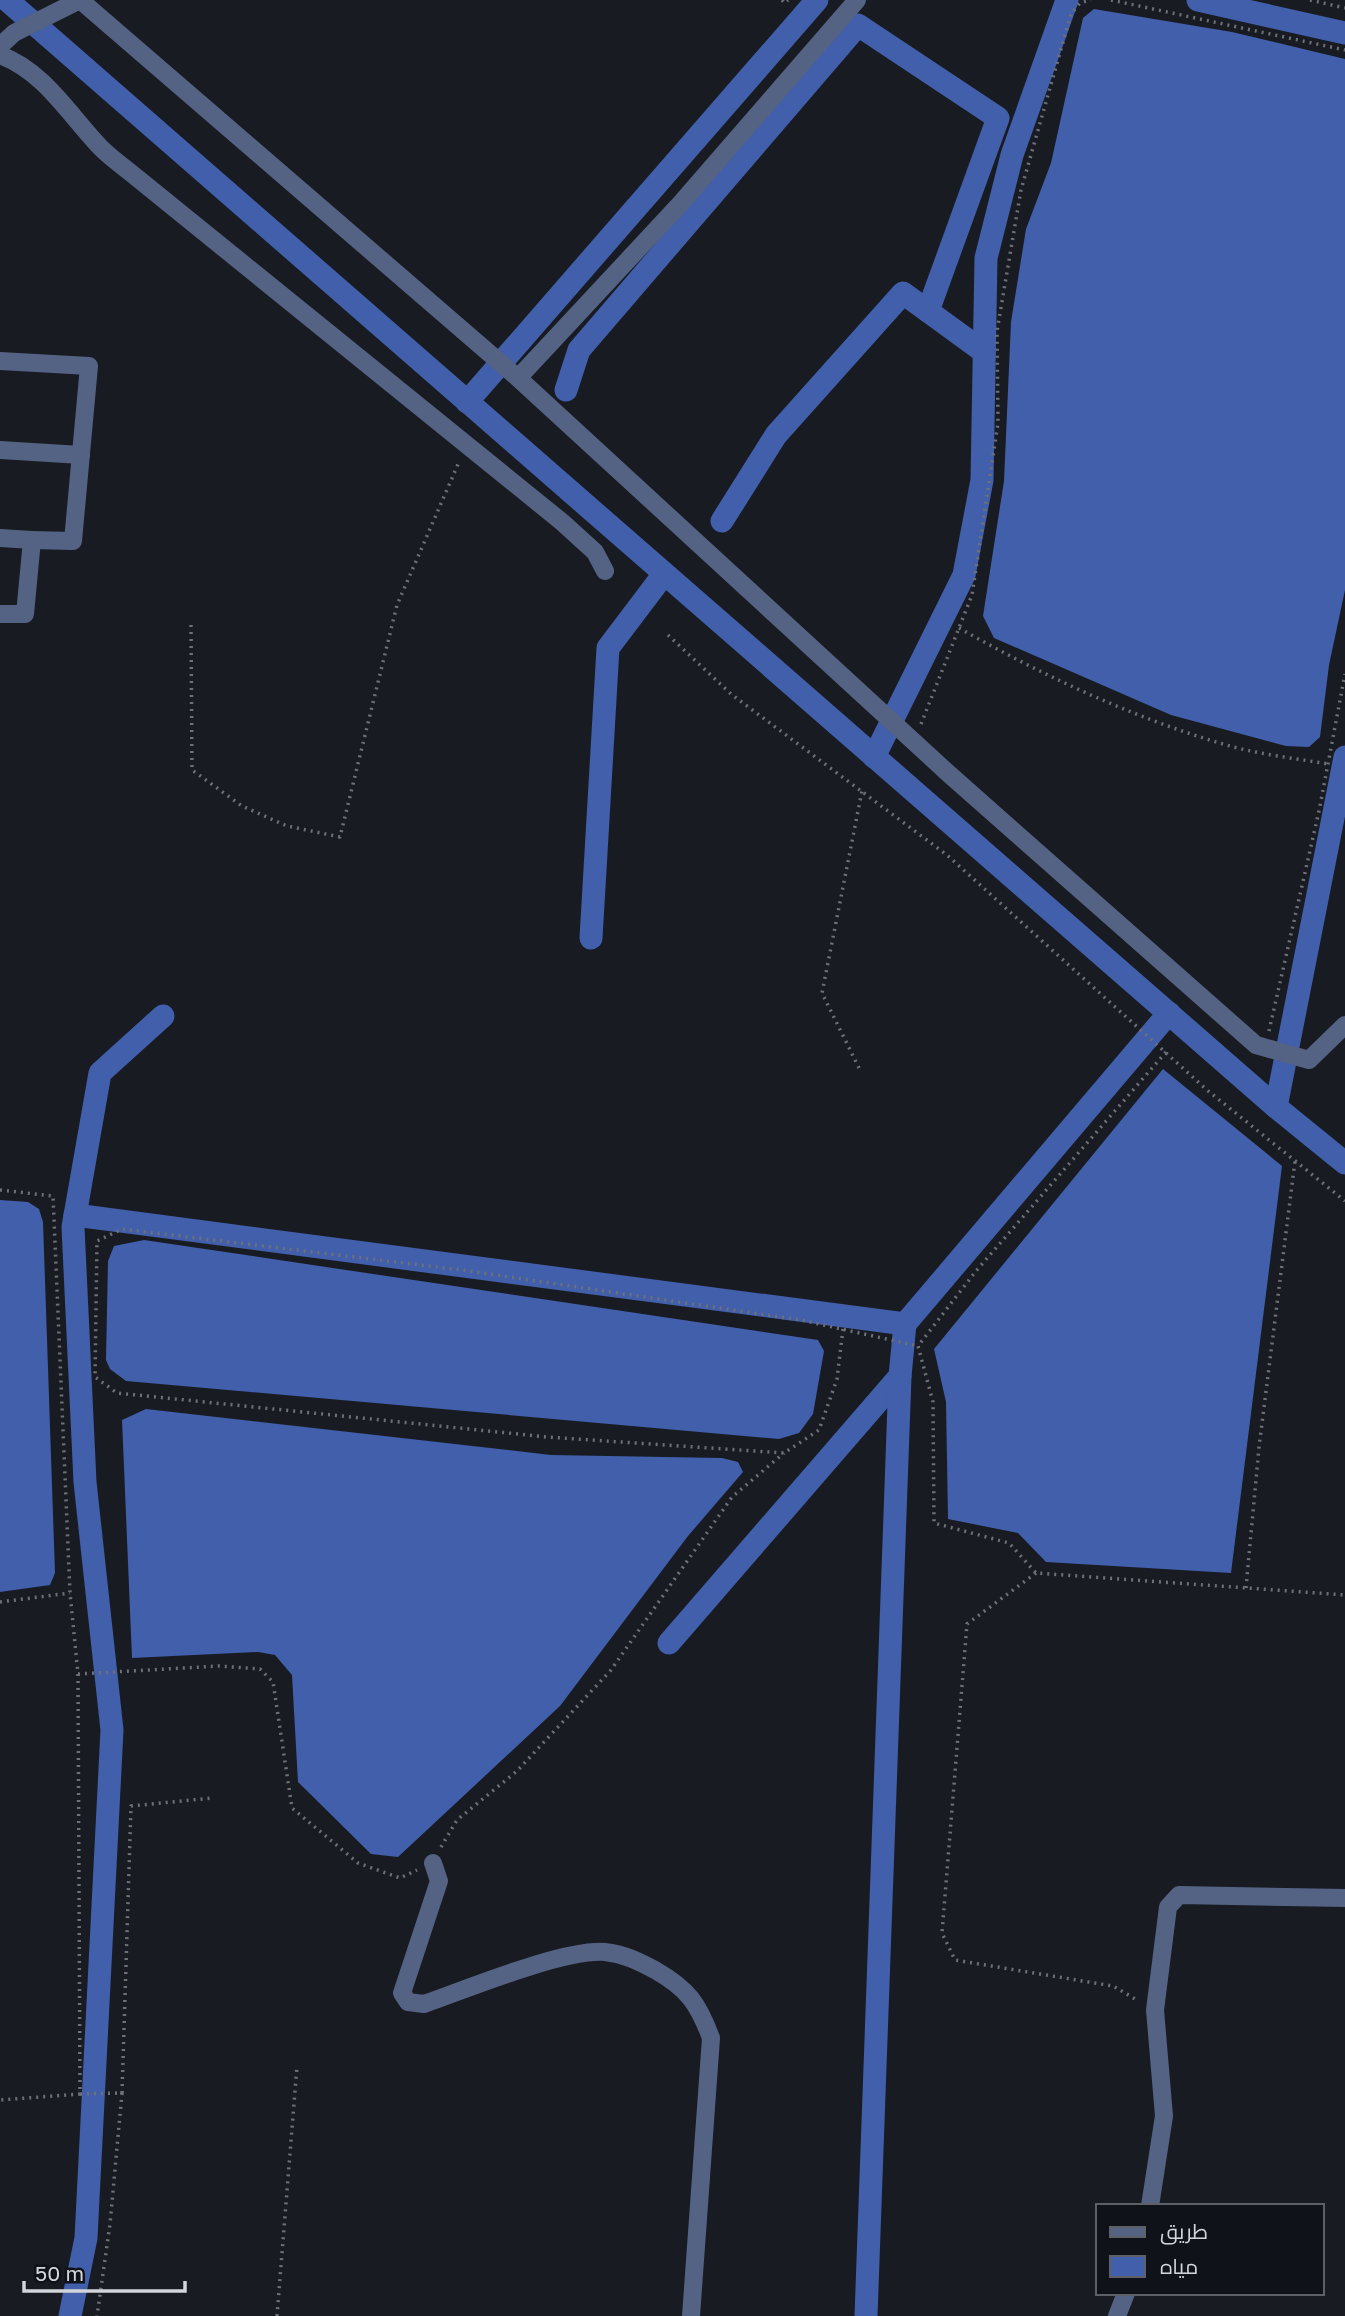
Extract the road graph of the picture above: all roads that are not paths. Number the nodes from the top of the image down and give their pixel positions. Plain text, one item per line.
1 (80, 0) edge
2 (857, 0) edge
3 (0, 46) edge
4 (0, 55) edge
5 (0, 361) edge
6 (518, 378) junction
7 (0, 450) edge
8 (81, 455) junction
9 (0, 538) edge
10 (32, 540) junction
11 (605, 571) dead end
12 (0, 614) edge
13 (1345, 1025) edge
14 (433, 1863) road end
15 (1345, 1898) edge
16 (1150, 2204) edge
17 (1125, 2295) edge
18 (691, 2316) edge
19 (1117, 2316) edge

1 - 3 street
1 - 6 street
2 - 6 street
4 - 11 street
5 - 8 street
6 - 13 street
7 - 8 street
8 - 10 street
9 - 10 street
10 - 12 street
14 - 18 street
15 - 16 street
17 - 19 street

